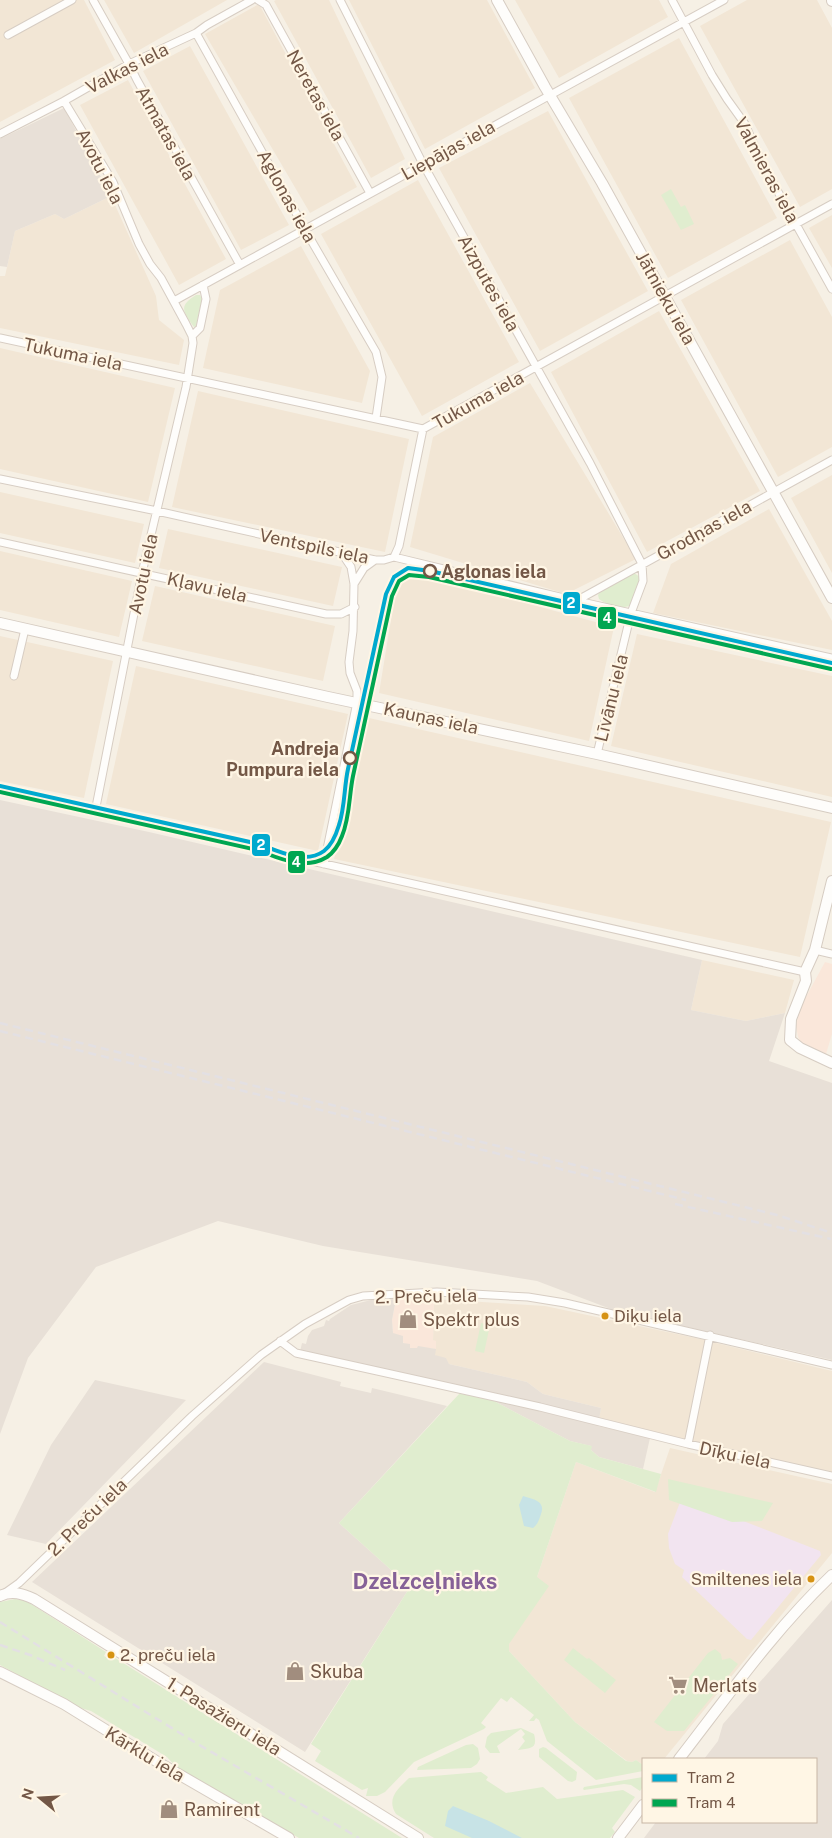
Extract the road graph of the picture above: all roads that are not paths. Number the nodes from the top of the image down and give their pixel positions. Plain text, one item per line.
1 (72, 0) edge
2 (93, 0) edge
3 (252, 0) edge
4 (258, 0) edge
5 (340, 0) edge
6 (497, 0) edge
7 (672, 0) edge
8 (724, 0) edge
9 (684, 22) junction
10 (196, 33) junction
11 (8, 35) dead end
12 (129, 64) junction
13 (549, 95) junction
14 (64, 100) junction
15 (0, 134) edge
16 (422, 164) junction
17 (370, 193) junction
18 (832, 204) edge
19 (796, 224) junction
20 (305, 229) junction
21 (240, 265) junction
22 (203, 285) junction
23 (832, 289) edge
24 (664, 296) junction
25 (174, 302) junction
26 (192, 336) junction
27 (0, 338) edge
28 (536, 367) junction
29 (188, 378) junction
30 (376, 418) junction
31 (423, 429) junction
32 (832, 460) edge
33 (0, 479) edge
34 (774, 492) junction
35 (157, 511) junction
36 (0, 542) edge
37 (341, 552) junction
38 (394, 557) junction
39 (375, 560) junction
40 (642, 564) junction
41 (142, 573) junction
42 (354, 584) junction
43 (832, 598) edge
44 (576, 601) junction
45 (355, 607) junction
46 (631, 613) junction
47 (0, 623) edge
48 (25, 629) junction
49 (127, 651) junction
50 (832, 658) edge
51 (14, 676) dead end
52 (357, 702) junction
53 (597, 754) junction
54 (0, 791) edge
55 (832, 808) edge
56 (95, 812) junction
57 (324, 864) junction
58 (832, 881) edge
59 (815, 950) junction
60 (832, 954) edge
61 (805, 972) junction
62 (832, 1063) edge
63 (710, 1335) junction
64 (280, 1340) junction
65 (832, 1365) edge
66 (688, 1444) junction
67 (832, 1476) edge
68 (832, 1575) edge
69 (1, 1594) edge
70 (0, 1672) edge
71 (680, 1758) edge
72 (642, 1806) edge
73 (289, 1838) edge
74 (418, 1838) edge
75 (618, 1838) edge

1 - 11 street
2 - 12 street, Atmatas iela
3 - 10 street, Valkas iela
4 - 17 street, Neretas iela
5 - 16 street, Aizputes iela
6 - 13 street, Jātnieku iela
7 - 9 street, Valmieras iela
8 - 9 street, Liepājas iela
9 - 13 street, Liepājas iela
9 - 19 street, Valmieras iela
10 - 12 street, Valkas iela
10 - 20 street, Aglonas iela
12 - 14 street, Valkas iela
12 - 21 street, Atmatas iela
13 - 16 street, Liepājas iela
13 - 24 street, Jātnieku iela
14 - 15 street, Valkas iela
14 - 25 street, Avotu iela
16 - 17 street, Liepājas iela
16 - 28 street, Aizputes iela
17 - 20 street, Liepājas iela
18 - 19 street, Tukuma iela
19 - 23 street, Valmieras iela
19 - 24 street, Tukuma iela
20 - 21 street, Liepājas iela
20 - 30 street, Aglonas iela
21 - 22 street, Liepājas iela
22 - 25 street, Liepājas iela
22 - 26 street, Avotu iela
24 - 28 street, Tukuma iela
24 - 34 street, Jātnieku iela
25 - 26 street, Avotu iela
26 - 29 street, Avotu iela
27 - 29 street, Tukuma iela
28 - 31 street, Tukuma iela
28 - 40 street, Aizputes iela
29 - 30 street, Tukuma iela
29 - 35 street, Avotu iela
30 - 31 street, Tukuma iela
31 - 38 street
32 - 34 street, Grodņas iela
33 - 35 street, Ventspils iela
34 - 40 street, Grodņas iela
34 - 43 street, Jātnieku iela
35 - 37 street, Ventspils iela
35 - 41 street, Avotu iela
36 - 41 street, Kļavu iela
37 - 39 street, Ventspils iela
37 - 42 street
38 - 39 street, Ventspils iela
38 - 44 street, Ventspils iela
39 - 42 street
40 - 44 street, Grodņas iela
40 - 46 street, Līvānu iela
41 - 45 street, Kļavu iela
41 - 49 street, Avotu iela
42 - 45 street
44 - 46 street, Ventspils iela
45 - 52 street
46 - 50 street, Ventspils iela
46 - 53 street, Līvānu iela
47 - 48 street, Kauņas iela
48 - 49 street, Kauņas iela
48 - 51 street
49 - 52 street, Kauņas iela
49 - 56 street, Avotu iela
52 - 53 street, Kauņas iela
52 - 57 street
53 - 55 street, Kauņas iela
54 - 56 street
56 - 57 street
57 - 61 street
58 - 59 street
59 - 60 street
59 - 61 street
61 - 62 street
63 - 64 street, 2. Preču iela
63 - 65 street, 2. Preču iela
63 - 66 street, Dīķu iela
64 - 66 street
64 - 69 street, 2. Preču iela
66 - 67 street, Dīķu iela
68 - 71 street
69 - 74 street, 1. Pasažieru iela
70 - 73 street, Kārklu iela
72 - 75 street

